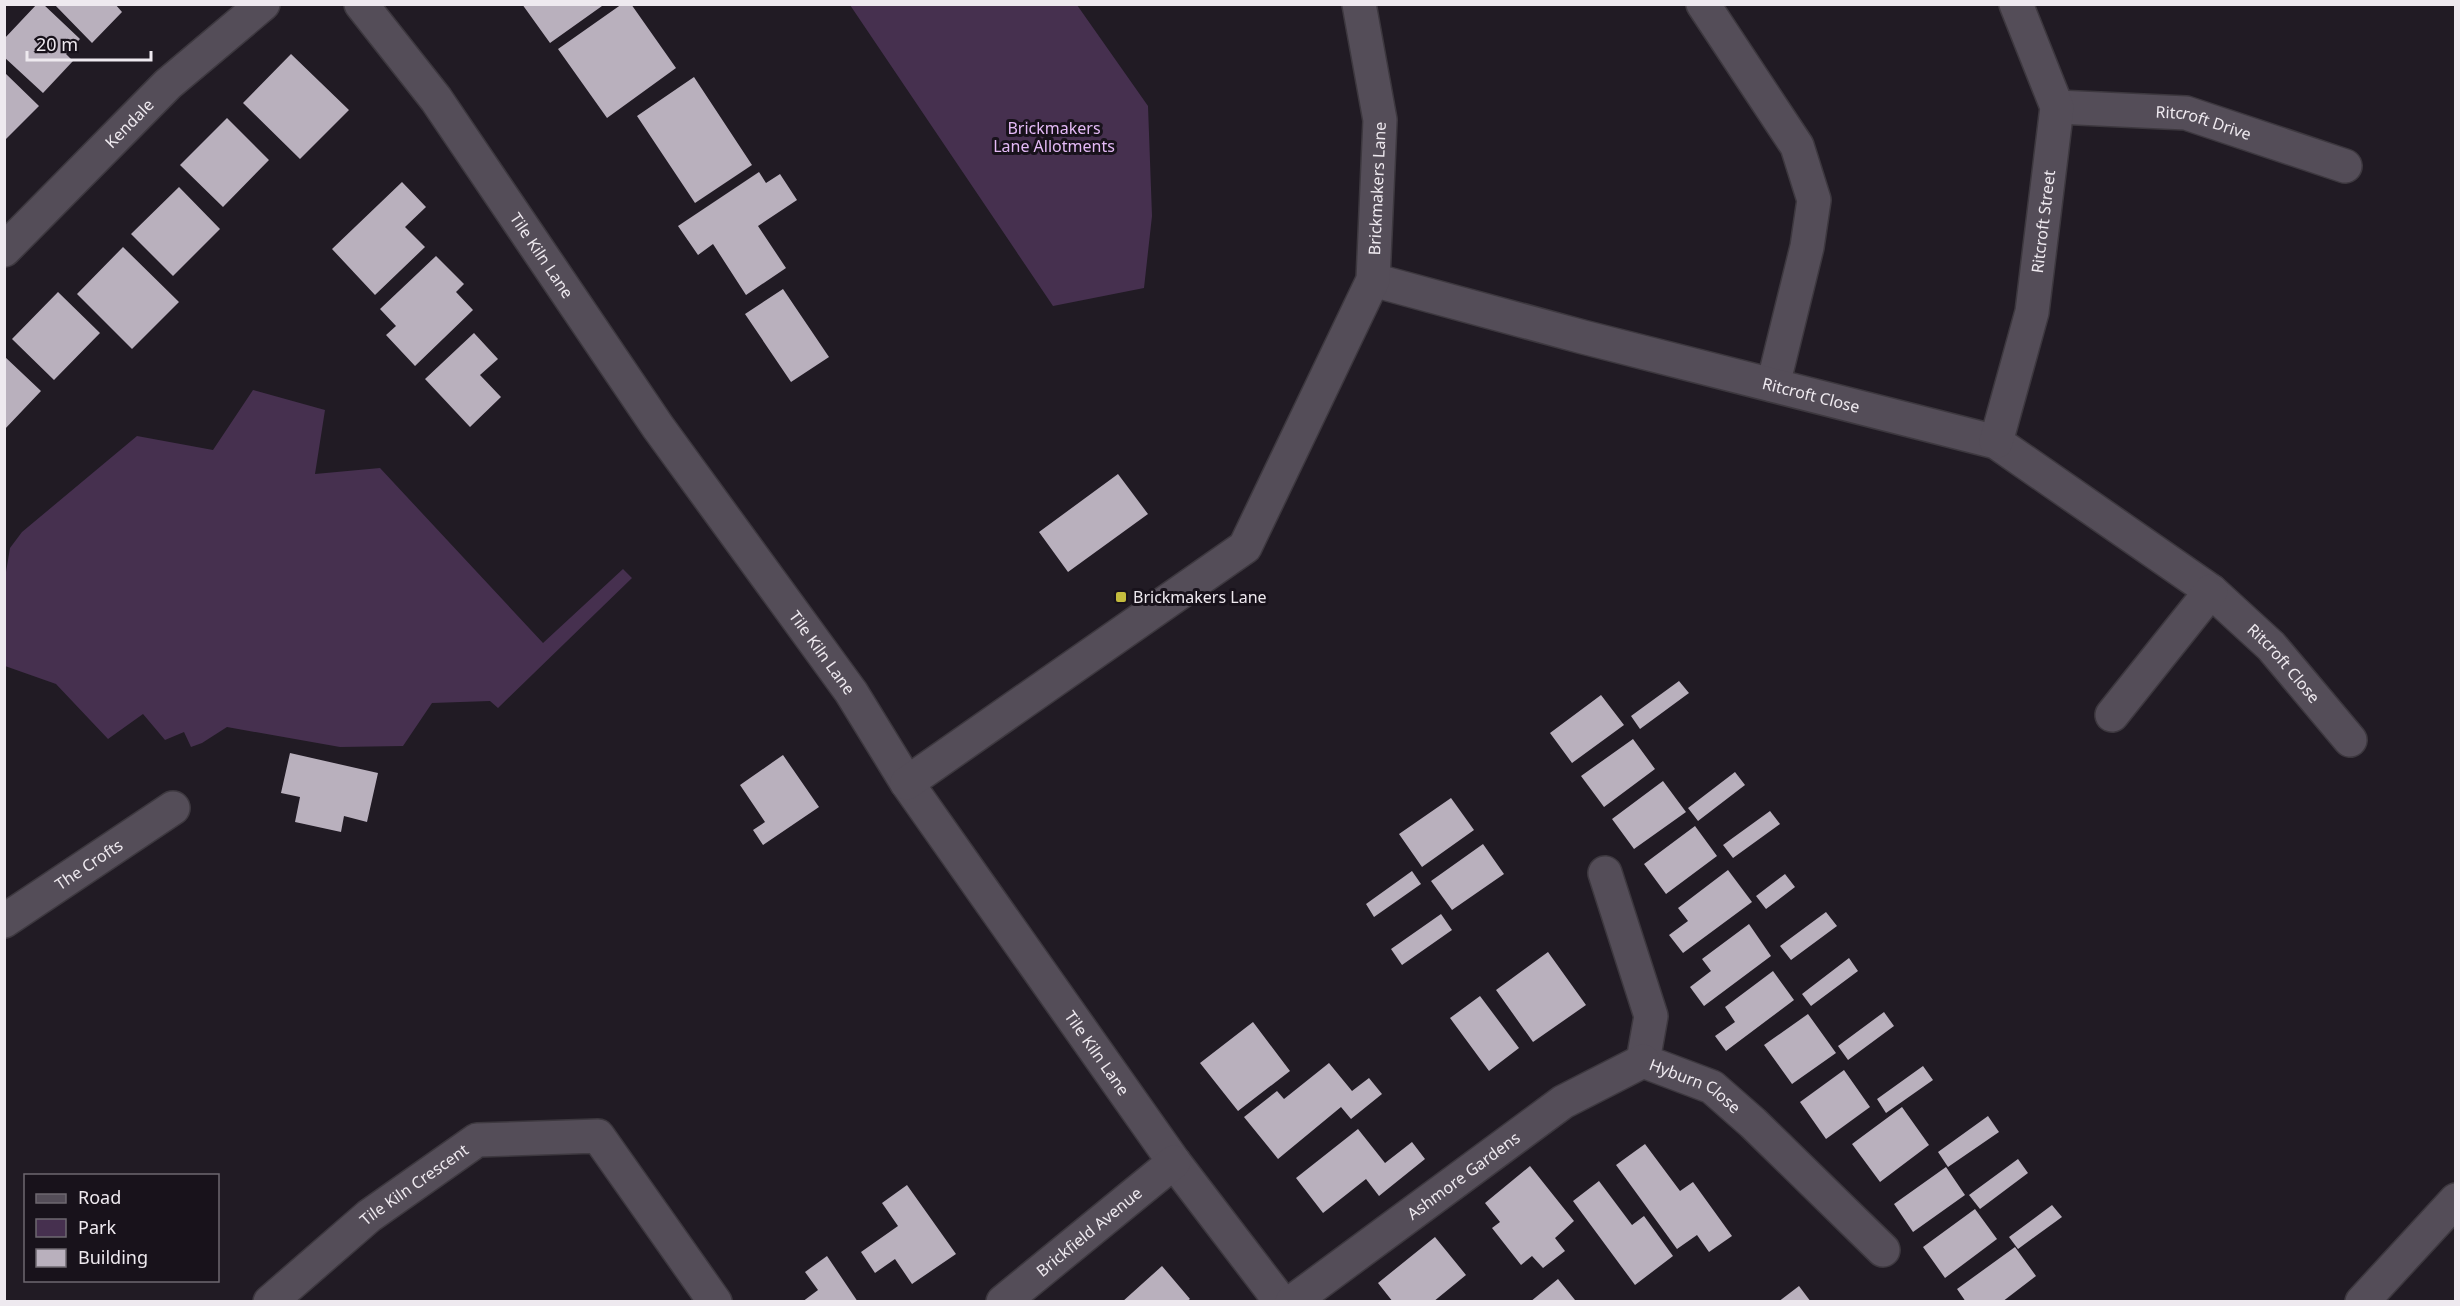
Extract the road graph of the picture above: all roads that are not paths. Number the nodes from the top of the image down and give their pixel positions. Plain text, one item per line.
1 (263, 4) edge
2 (361, 4) edge
3 (1359, 4) edge
4 (1704, 4) edge
5 (2016, 4) edge
6 (2057, 107) junction
7 (2345, 166) dead end
8 (4, 250) edge
9 (1373, 280) junction
10 (1773, 385) junction
11 (1996, 442) junction
12 (2211, 591) junction
13 (2112, 715) dead end
14 (2350, 740) dead end
15 (907, 783) junction
16 (173, 808) dead end
17 (1605, 873) dead end
18 (4, 921) edge
19 (1643, 1061) junction
20 (1174, 1162) junction
21 (2456, 1200) edge
22 (1883, 1250) dead end
23 (270, 1302) edge
24 (715, 1302) edge
25 (1003, 1302) edge
26 (1281, 1302) edge
27 (1292, 1302) edge
28 (2362, 1302) edge

1 - 8 street, Kendale
2 - 15 street, Tile Kiln Lane
3 - 9 street, Brickmakers Lane
4 - 10 street
5 - 6 street, Ritcroft Street
6 - 7 street, Ritcroft Drive
6 - 11 street, Ritcroft Street
9 - 10 street, Ritcroft Close
9 - 15 street, Brickmakers Lane
10 - 11 street, Ritcroft Close
11 - 12 street, Ritcroft Close
12 - 13 street
12 - 14 street, Ritcroft Close
15 - 20 street, Tile Kiln Lane
16 - 18 street, The Crofts
17 - 19 street, Hyburn Close
19 - 22 street, Hyburn Close
19 - 27 street, Ashmore Gardens
20 - 25 street, Brickfield Avenue
20 - 26 street, Tile Kiln Lane
21 - 28 street
23 - 24 street, Tile Kiln Crescent

